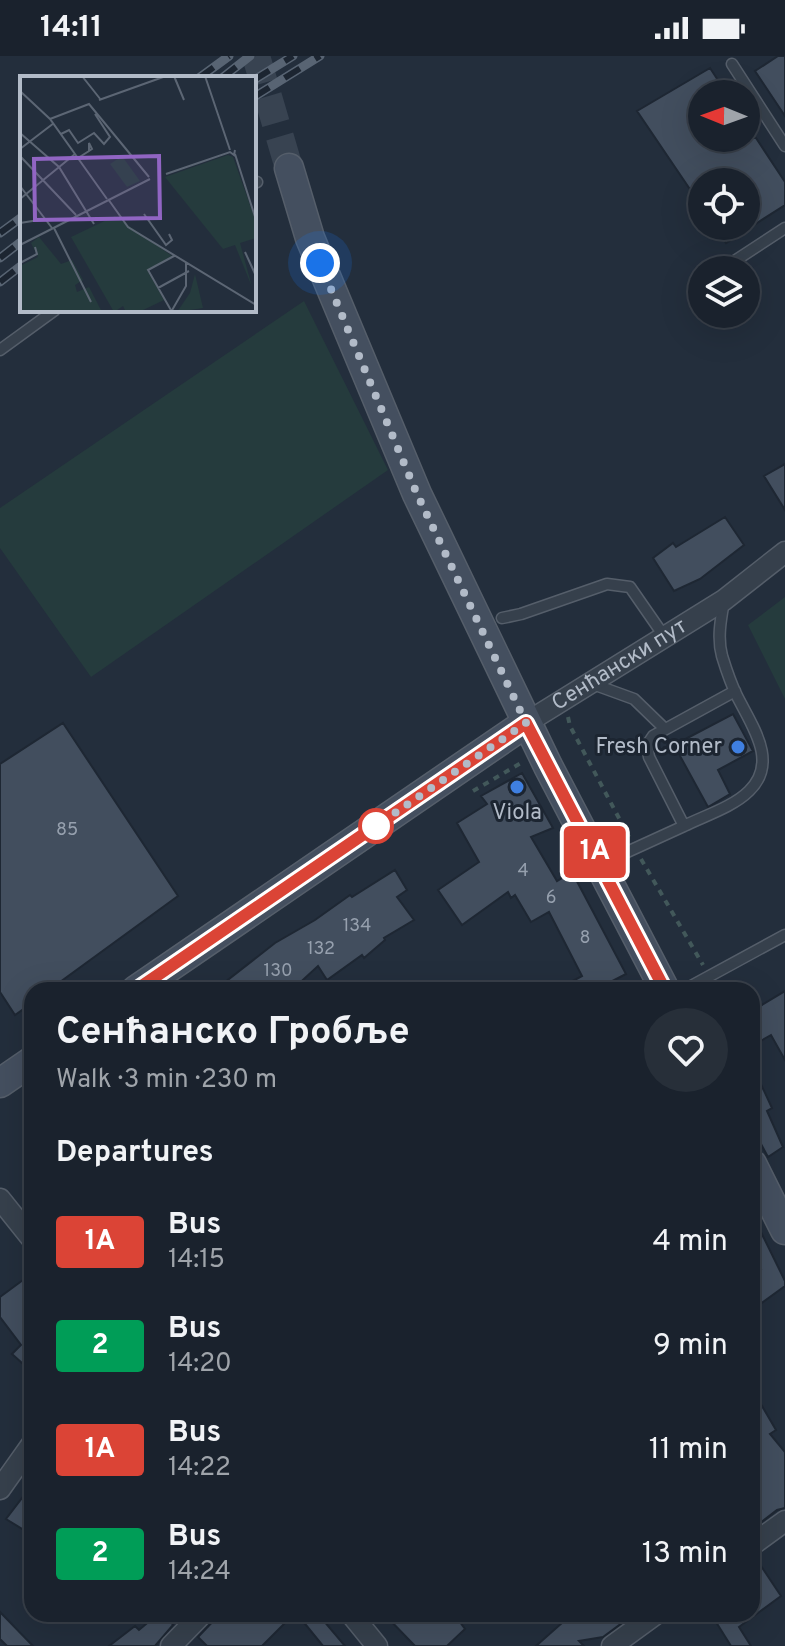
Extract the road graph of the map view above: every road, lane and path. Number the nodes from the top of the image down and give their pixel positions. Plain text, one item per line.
1 (732, 64) dead end
2 (785, 146) edge
3 (289, 168) tunnel mouth
4 (785, 228) edge
5 (742, 256) edge
6 (52, 312) edge
7 (0, 350) edge
8 (785, 552) edge
9 (724, 600) junction
10 (502, 618) dead end
11 (664, 636) junction
12 (590, 683) junction
13 (735, 691) junction
14 (526, 723) junction
15 (570, 726) dead end
16 (665, 729) junction
17 (541, 752) junction
18 (465, 795) dead end
19 (684, 826) junction
20 (601, 864) junction
21 (785, 935) edge
22 (148, 982) edge
23 (661, 982) edge
24 (699, 982) edge
25 (24, 1066) edge
26 (0, 1083) edge
27 (760, 1180) edge
28 (0, 1199) edge
29 (24, 1229) edge
30 (785, 1230) edge
31 (24, 1455) edge
32 (0, 1489) edge
33 (783, 1527) edge
34 (760, 1540) edge
35 (194, 1622) edge
36 (358, 1622) edge
37 (645, 1622) edge
38 (171, 1646) edge
39 (377, 1646) edge
40 (612, 1646) edge

1 - 2 lane
3 - 14 main road
4 - 5 lane
6 - 7 lane
8 - 9 street, Сенћански пут
9 - 11 street, Сенћански пут
9 - 13 lane
10 - 11 lane
11 - 12 street, Сенћански пут
12 - 14 street, Сенћански пут
12 - 16 lane
13 - 16 lane
13 - 19 lane
14 - 17 main road
14 - 22 main road, Сенћански пут
15 - 17 path
16 - 19 lane
17 - 18 path
17 - 20 main road
19 - 20 lane
20 - 23 main road
21 - 24 lane
25 - 26 main road
27 - 30 main road
28 - 29 street
31 - 32 street
33 - 34 street
35 - 38 street
36 - 39 street
37 - 40 street

